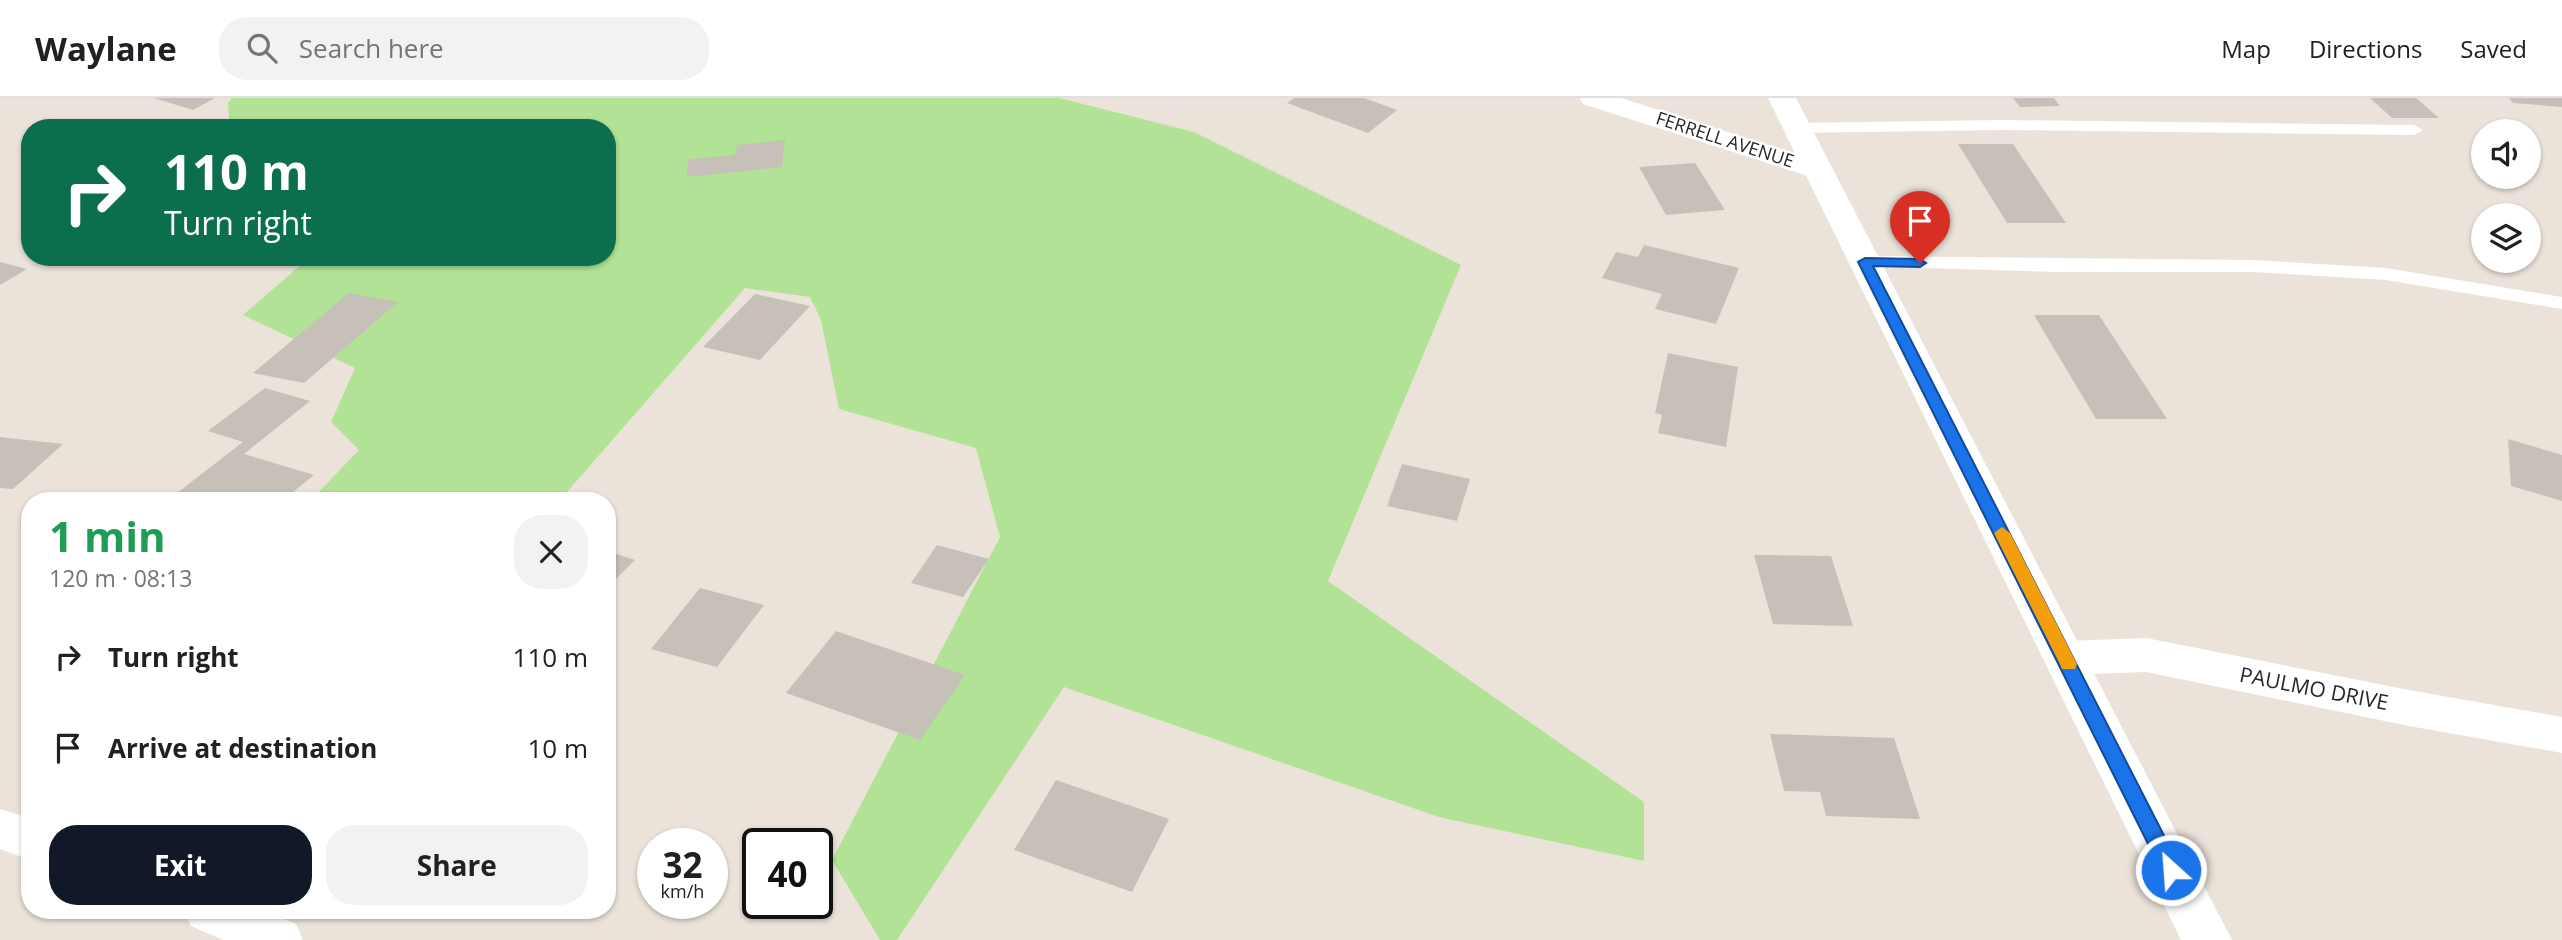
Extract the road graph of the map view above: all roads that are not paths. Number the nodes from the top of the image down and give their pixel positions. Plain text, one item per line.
1 (1593, 98) edge
2 (1790, 113) edge
3 (2414, 130) dead end
4 (1818, 170) junction
5 (1865, 262) junction
6 (2562, 303) edge
7 (2066, 658) junction
8 (2562, 735) edge
9 (0, 829) edge
10 (21, 836) edge
11 (229, 919) edge
12 (278, 940) edge
13 (2207, 940) edge

1 - 4 street, FERRELL AVENUE
2 - 3 lane
2 - 4 street
4 - 5 street
5 - 6 lane
5 - 7 street
7 - 8 street, PAULMO DRIVE
7 - 13 street
9 - 10 street
11 - 12 street

